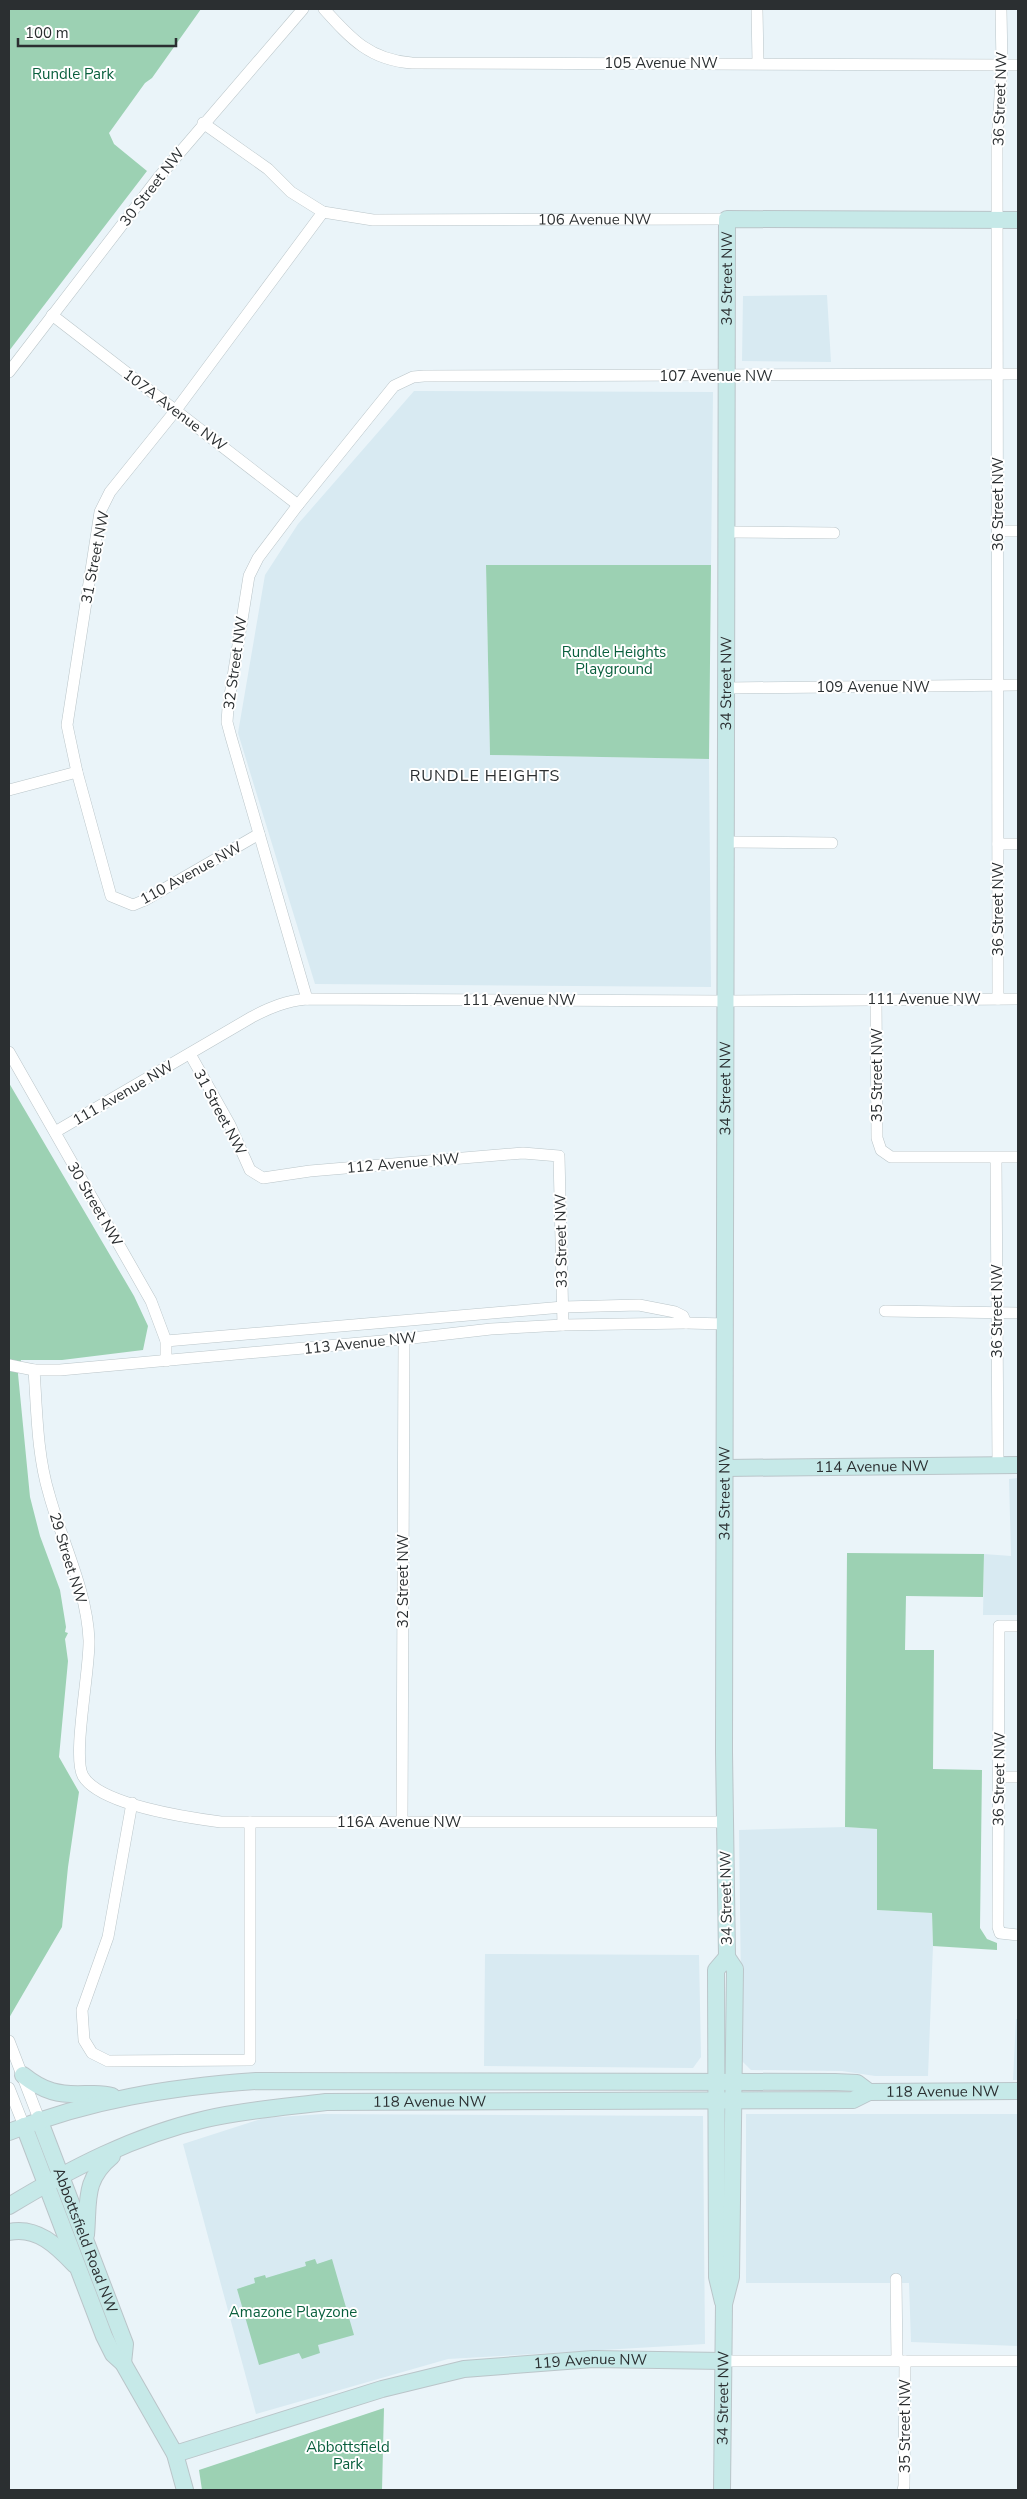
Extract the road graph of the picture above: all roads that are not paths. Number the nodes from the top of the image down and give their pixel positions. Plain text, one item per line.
1 (303, 9) edge
2 (324, 9) edge
3 (757, 9) edge
4 (1002, 9) edge
5 (758, 63) junction
6 (1002, 65) junction
7 (1018, 65) edge
8 (203, 123) junction
9 (323, 212) junction
10 (727, 220) junction
11 (998, 220) junction
12 (1018, 220) edge
13 (52, 315) junction
14 (9, 372) edge
15 (998, 374) junction
16 (1018, 374) edge
17 (727, 375) junction
18 (413, 377) joint
19 (176, 410) junction
20 (298, 505) junction
21 (998, 531) junction
22 (1018, 531) edge
23 (727, 532) junction
24 (834, 533) dead end
25 (998, 686) junction
26 (1018, 686) edge
27 (727, 688) junction
28 (77, 772) junction
29 (9, 790) edge
30 (259, 834) junction
31 (727, 842) junction
32 (832, 843) dead end
33 (998, 844) junction
34 (1018, 844) edge
35 (122, 901) joint
36 (307, 999) junction
37 (876, 999) junction
38 (998, 999) junction
39 (1018, 999) edge
40 (726, 1001) junction
41 (9, 1052) edge
42 (190, 1054) junction
43 (55, 1132) junction
44 (559, 1156) joint
45 (1018, 1157) edge
46 (996, 1158) junction
47 (250, 1170) joint
48 (563, 1306) junction
49 (885, 1311) dead end
50 (997, 1313) junction
51 (1018, 1313) edge
52 (686, 1324) junction
53 (726, 1324) junction
54 (564, 1325) junction
55 (404, 1339) junction
56 (166, 1341) junction
57 (166, 1361) junction
58 (9, 1365) edge
59 (34, 1370) junction
60 (998, 1466) junction
61 (1018, 1466) edge
62 (726, 1468) junction
63 (1018, 1626) edge
64 (83, 1776) joint
65 (1000, 1777) junction
66 (1018, 1777) edge
67 (132, 1803) junction
68 (250, 1822) junction
69 (402, 1822) junction
70 (725, 1822) junction
71 (1018, 1935) edge
72 (727, 1957) junction
73 (9, 2041) edge
74 (23, 2075) junction
75 (735, 2082) junction
76 (716, 2083) junction
77 (9, 2088) edge
78 (1018, 2091) edge
79 (868, 2092) junction
80 (119, 2099) junction
81 (716, 2102) junction
82 (734, 2102) junction
83 (39, 2119) junction
84 (16, 2129) edge
85 (125, 2145) junction
86 (61, 2175) junction
87 (46, 2183) junction
88 (9, 2206) edge
89 (9, 2232) edge
90 (86, 2242) junction
91 (80, 2271) junction
92 (896, 2279) dead end
93 (724, 2304) junction
94 (723, 2360) junction
95 (901, 2360) junction
96 (1018, 2360) edge
97 (123, 2363) junction
98 (175, 2454) junction
99 (185, 2490) edge
100 (722, 2490) edge
101 (902, 2490) edge

1 - 8 street, 30 Street NW
2 - 5 street, 105 Avenue NW
3 - 5 street
4 - 6 street, 36 Street NW
5 - 6 street, 105 Avenue NW
6 - 7 street, 105 Avenue NW
6 - 11 street, 36 Street NW
8 - 9 street, 106 Avenue NW
8 - 13 street, 30 Street NW
9 - 10 street, 106 Avenue NW
9 - 19 street, 31 Street NW
10 - 11 street, 106 Avenue NW
10 - 17 street, 34 Street NW
11 - 12 street, 106 Avenue NW
11 - 15 street, 36 Street NW
13 - 14 street, 30 Street NW
13 - 19 street, 107A Avenue NW
15 - 16 street, 107 Avenue NW
15 - 17 street, 107 Avenue NW
15 - 21 street, 36 Street NW
17 - 18 street, 107 Avenue NW
17 - 23 street, 34 Street NW
18 - 20 street, 32 Street NW
19 - 20 street, 107A Avenue NW
19 - 28 street, 31 Street NW
20 - 30 street, 32 Street NW
21 - 22 street
21 - 25 street, 36 Street NW
23 - 24 street
23 - 27 street, 34 Street NW
25 - 26 street, 109 Avenue NW
25 - 27 street, 109 Avenue NW
25 - 33 street, 36 Street NW
27 - 31 street, 34 Street NW
28 - 29 street
28 - 35 street, 31 Street NW
30 - 35 street, 110 Avenue NW
30 - 36 street, 32 Street NW
31 - 32 street
31 - 40 street, 34 Street NW
33 - 34 street
33 - 38 street, 36 Street NW
36 - 40 street, 111 Avenue NW
36 - 42 street, 111 Avenue NW
37 - 38 street, 111 Avenue NW
37 - 40 street, 111 Avenue NW
37 - 46 street, 35 Street NW
38 - 39 street, 111 Avenue NW
40 - 53 street, 34 Street NW
41 - 43 street, 30 Street NW
42 - 43 street, 111 Avenue NW
42 - 47 street, 31 Street NW
43 - 56 street, 30 Street NW
44 - 47 street, 112 Avenue NW
44 - 48 street, 33 Street NW
45 - 46 street
46 - 50 street, 36 Street NW
48 - 52 street, 113 Avenue NW
48 - 54 street, 33 Street NW
48 - 56 street, 113 Avenue NW
49 - 50 street
50 - 51 street
50 - 60 street, 36 Street NW
52 - 53 street, 113 Avenue NW
52 - 54 street, 113 Avenue NW
53 - 62 street, 34 Street NW
54 - 55 street, 113 Avenue NW
55 - 57 street, 113 Avenue NW
55 - 69 street, 32 Street NW
56 - 57 street, 30 Street NW
57 - 59 street, 113 Avenue NW
58 - 59 street, 113 Avenue NW
59 - 64 street, 29 Street NW
60 - 61 street, 114 Avenue NW
60 - 62 street, 114 Avenue NW
62 - 70 street, 34 Street NW
63 - 65 street, 36 Street NW
64 - 67 street, 116A Avenue NW
65 - 66 street
65 - 71 street, 36 Street NW
67 - 68 street, 116A Avenue NW
67 - 68 street
68 - 69 street, 116A Avenue NW
69 - 70 street, 116A Avenue NW
70 - 72 street, 34 Street NW
72 - 75 street, 34 Street NW
72 - 76 street, 34 Street NW
73 - 74 street
74 - 80 street
74 - 83 street
75 - 76 street, 118 Avenue NW
75 - 79 street, 118 Avenue NW
75 - 82 street, 34 Street NW
76 - 80 street, 118 Avenue NW
76 - 81 street, 34 Street NW
77 - 84 street
78 - 79 street, 118 Avenue NW
79 - 82 street, 118 Avenue NW
80 - 83 street, 118 Avenue NW
81 - 82 street, 118 Avenue NW
81 - 85 street, 118 Avenue NW
81 - 93 street, 34 Street NW
82 - 93 street, 34 Street NW
83 - 84 street, 118 Avenue NW
83 - 86 street, Abbottsfield Road NW
84 - 87 street, Abbottsfield Road NW
85 - 86 street, 118 Avenue NW
85 - 90 street
86 - 87 street, 118 Avenue NW
86 - 90 street, Abbottsfield Road NW
87 - 88 street, 118 Avenue NW
87 - 91 street, Abbottsfield Road NW
89 - 91 street
90 - 97 street, Abbottsfield Road NW
91 - 97 street, Abbottsfield Road NW
92 - 95 street, 35 Street NW
93 - 94 street, 34 Street NW
94 - 95 street, 119 Avenue NW
94 - 98 street, 119 Avenue NW
94 - 100 street, 34 Street NW
95 - 96 street, 119 Avenue NW
95 - 101 street, 35 Street NW
97 - 98 street, Abbottsfield Road NW
98 - 99 street, Abbottsfield Road NW

